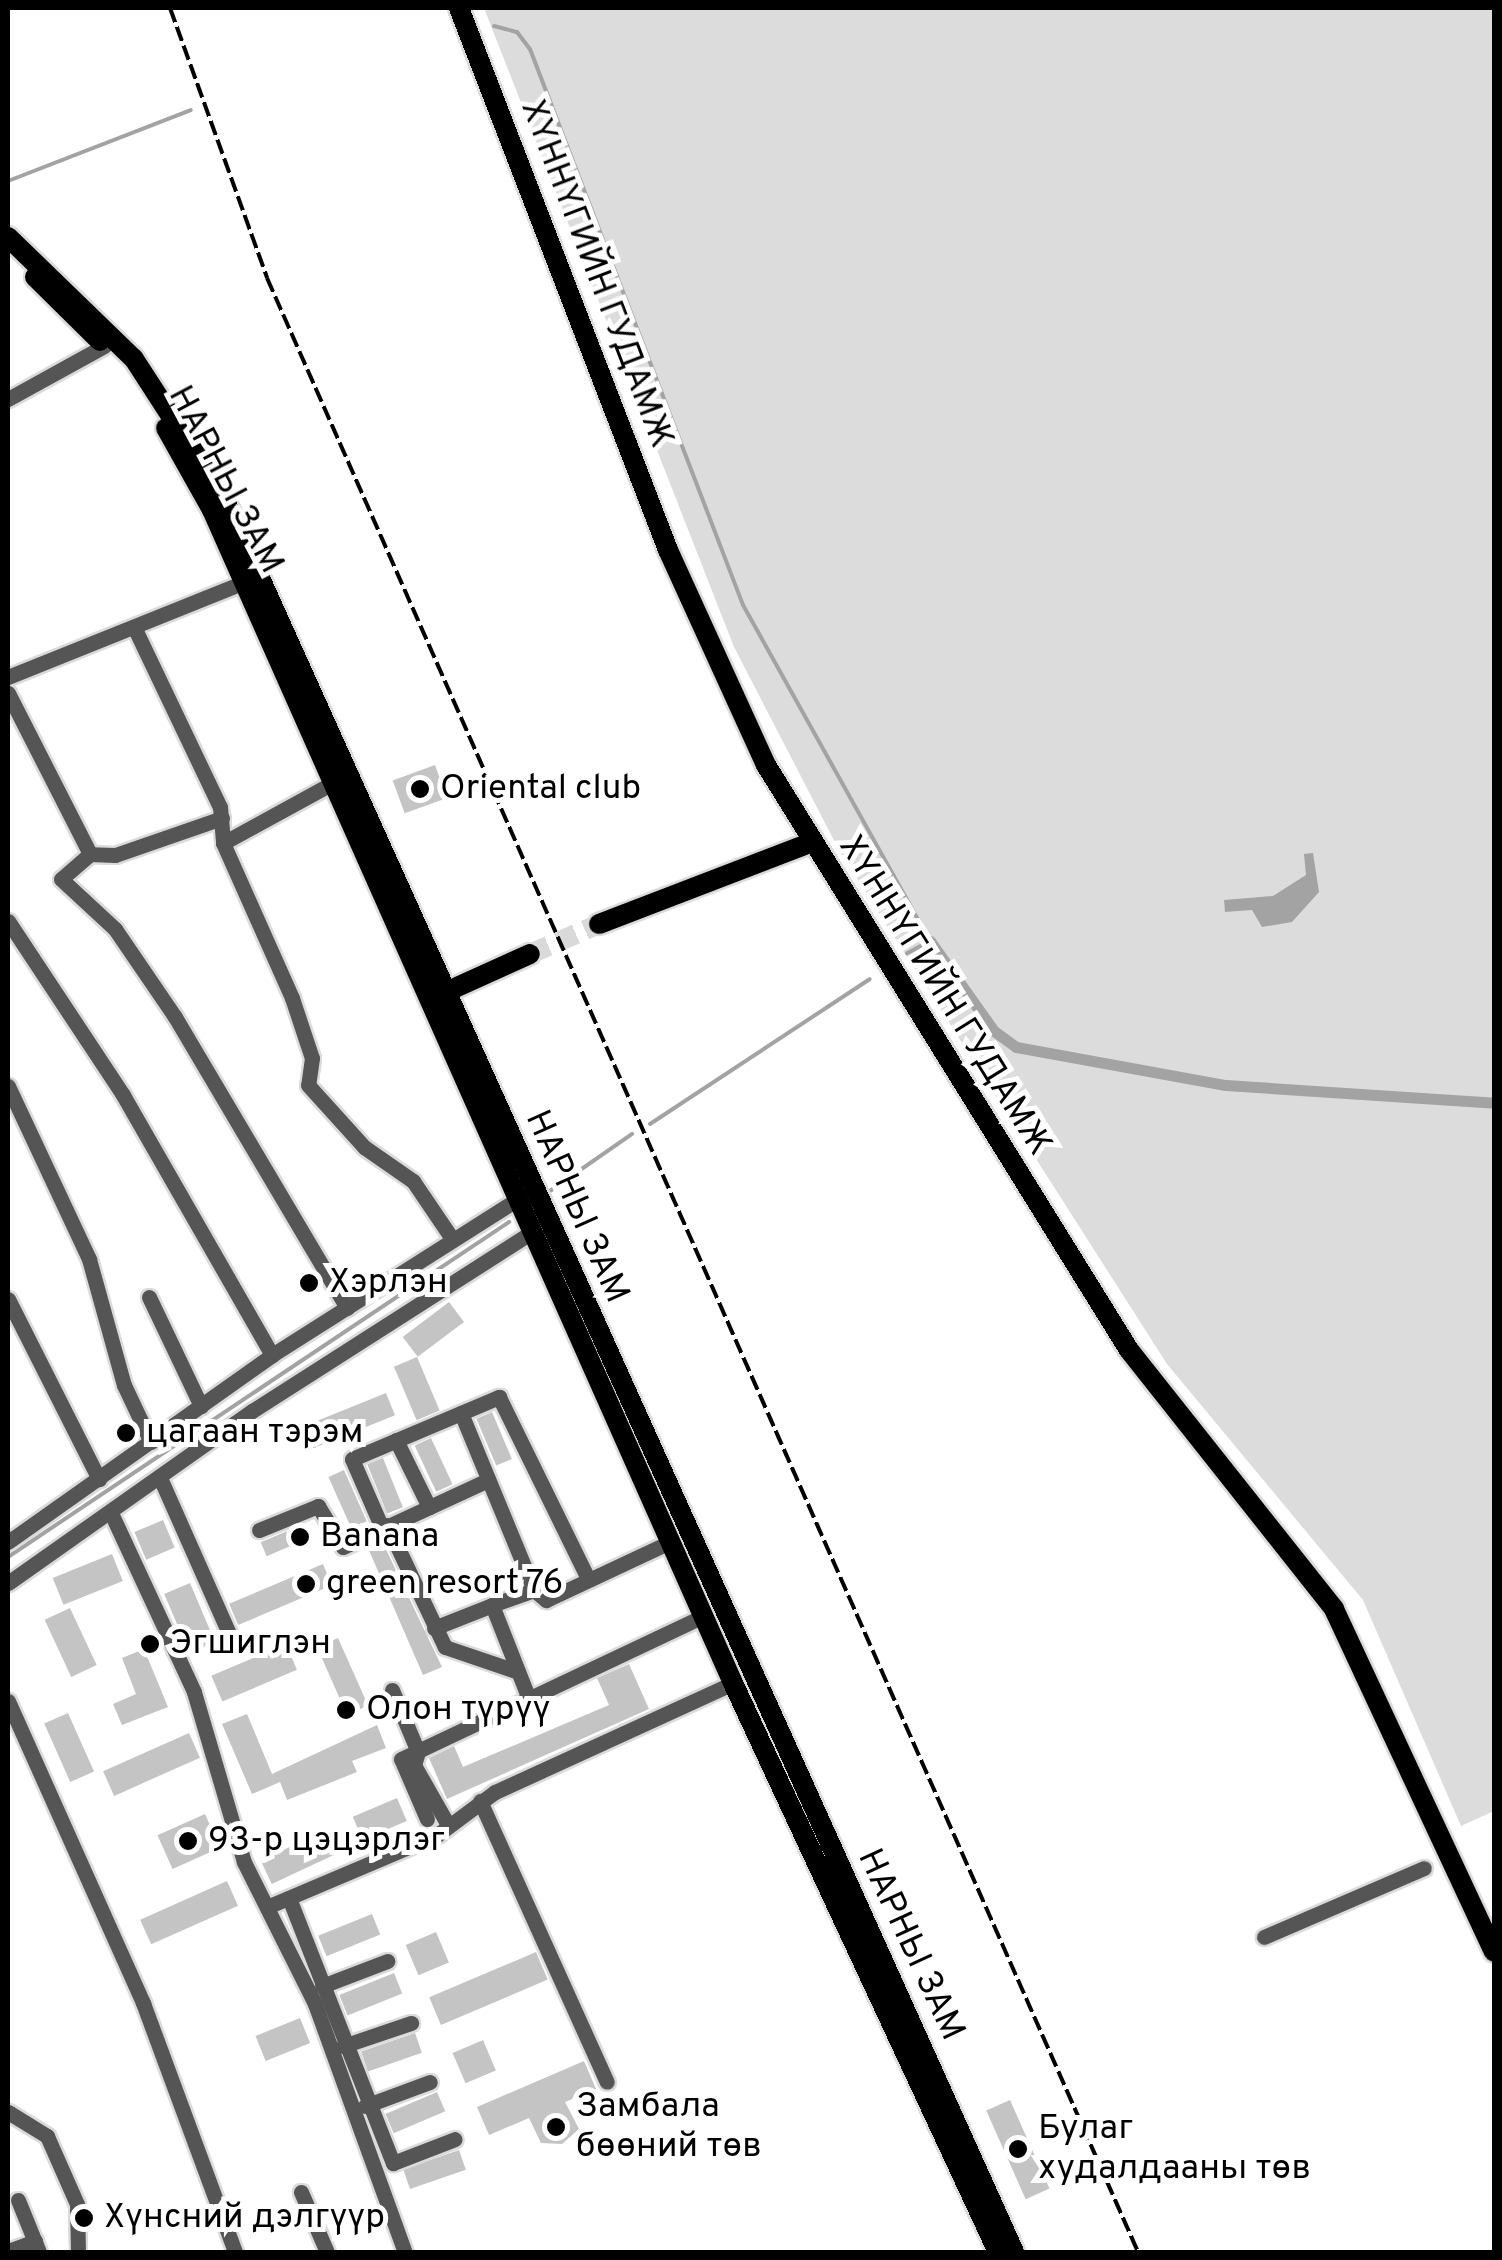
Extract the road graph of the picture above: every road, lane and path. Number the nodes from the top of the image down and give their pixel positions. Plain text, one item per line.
1 (460, 8) edge
2 (8, 236) edge
3 (8, 252) edge
4 (104, 346) junction
5 (8, 399) edge
6 (244, 582) junction
7 (135, 629) junction
8 (8, 678) edge
9 (8, 693) edge
10 (340, 779) junction
11 (222, 818) junction
12 (223, 843) junction
13 (810, 843) junction
14 (90, 854) junction
15 (8, 921) edge
16 (599, 924) tunnel mouth
17 (530, 954) tunnel mouth
18 (437, 996) junction
19 (8, 1086) edge
20 (524, 1194) junction
21 (532, 1232) junction
22 (453, 1240) junction
23 (149, 1297) dead end
24 (8, 1300) edge
25 (348, 1308) junction
26 (272, 1354) junction
27 (201, 1406) junction
28 (461, 1412) junction
29 (396, 1440) junction
30 (151, 1442) junction
31 (99, 1478) junction
32 (160, 1480) junction
33 (488, 1480) junction
34 (428, 1507) junction
35 (111, 1514) junction
36 (385, 1527) junction
37 (259, 1530) dead end
38 (8, 1542) edge
39 (670, 1542) junction
40 (588, 1579) junction
41 (8, 1583) edge
42 (534, 1590) junction
43 (492, 1605) junction
44 (704, 1616) junction
45 (434, 1628) junction
46 (234, 1645) dead end
47 (516, 1671) junction
48 (733, 1683) junction
49 (392, 1690) dead end
50 (529, 1699) junction
51 (8, 1701) edge
52 (418, 1752) junction
53 (480, 1802) junction
54 (427, 1819) dead end
55 (448, 1823) junction
56 (1424, 1868) dead end
57 (289, 1898) junction
58 (267, 1907) junction
59 (1264, 1937) dead end
60 (1494, 1952) edge
61 (387, 1962) dead end
62 (322, 1986) junction
63 (410, 2022) dead end
64 (343, 2046) junction
65 (430, 2082) dead end
66 (606, 2082) dead end
67 (365, 2106) junction
68 (8, 2112) edge
69 (455, 2139) dead end
70 (302, 2192) dead end
71 (18, 2200) dead end
72 (37, 2247) edge
73 (8, 2251) edge
74 (78, 2252) edge
75 (235, 2252) edge
76 (327, 2252) edge
77 (405, 2252) edge
78 (998, 2252) edge
79 (1014, 2252) edge

1 - 13 main road, ХҮННҮГИЙН ГУДАМЖ
2 - 10 main road, НАРНЫ ЗАМ
3 - 4 main road, НАРНЫ ЗАМ
4 - 5 street
4 - 6 main road, НАРНЫ ЗАМ
6 - 7 street
6 - 10 main road, НАРНЫ ЗАМ
7 - 8 street
7 - 11 street
9 - 14 street
10 - 12 street
10 - 18 main road, НАРНЫ ЗАМ
11 - 12 street
11 - 14 street
12 - 22 street
13 - 16 main road
13 - 60 main road, ХҮННҮГИЙН ГУДАМЖ
14 - 25 street
15 - 26 street
17 - 18 main road
18 - 20 main road, НАРНЫ ЗАМ
19 - 30 street
20 - 21 main road, НАРНЫ ЗАМ
20 - 22 street
20 - 79 main road, НАРНЫ ЗАМ
21 - 32 street
21 - 39 main road, НАРНЫ ЗАМ
22 - 25 street
23 - 27 street
24 - 31 street
25 - 26 street
26 - 27 street
27 - 30 street
28 - 29 street
28 - 33 street
28 - 40 street
29 - 34 street
29 - 36 street
30 - 31 street
31 - 38 street
32 - 35 street
32 - 46 street
33 - 34 street
33 - 42 street
34 - 36 street
35 - 41 street
35 - 58 street
36 - 37 street
36 - 45 street
39 - 40 street
39 - 44 main road, НАРНЫ ЗАМ
40 - 42 street
42 - 43 street
43 - 45 street
43 - 47 street
44 - 48 main road, НАРНЫ ЗАМ
44 - 50 street
45 - 47 street
47 - 50 street
48 - 53 street
48 - 78 main road, НАРНЫ ЗАМ
49 - 52 street
50 - 52 street
51 - 75 street
52 - 54 street
52 - 55 street
53 - 55 street
53 - 66 street
55 - 57 street
56 - 59 street
57 - 58 street
57 - 62 street
58 - 77 street
61 - 62 street
62 - 64 street
63 - 64 street
64 - 67 street
65 - 67 street
67 - 69 street
68 - 74 street
70 - 76 street
71 - 72 street
72 - 73 street

